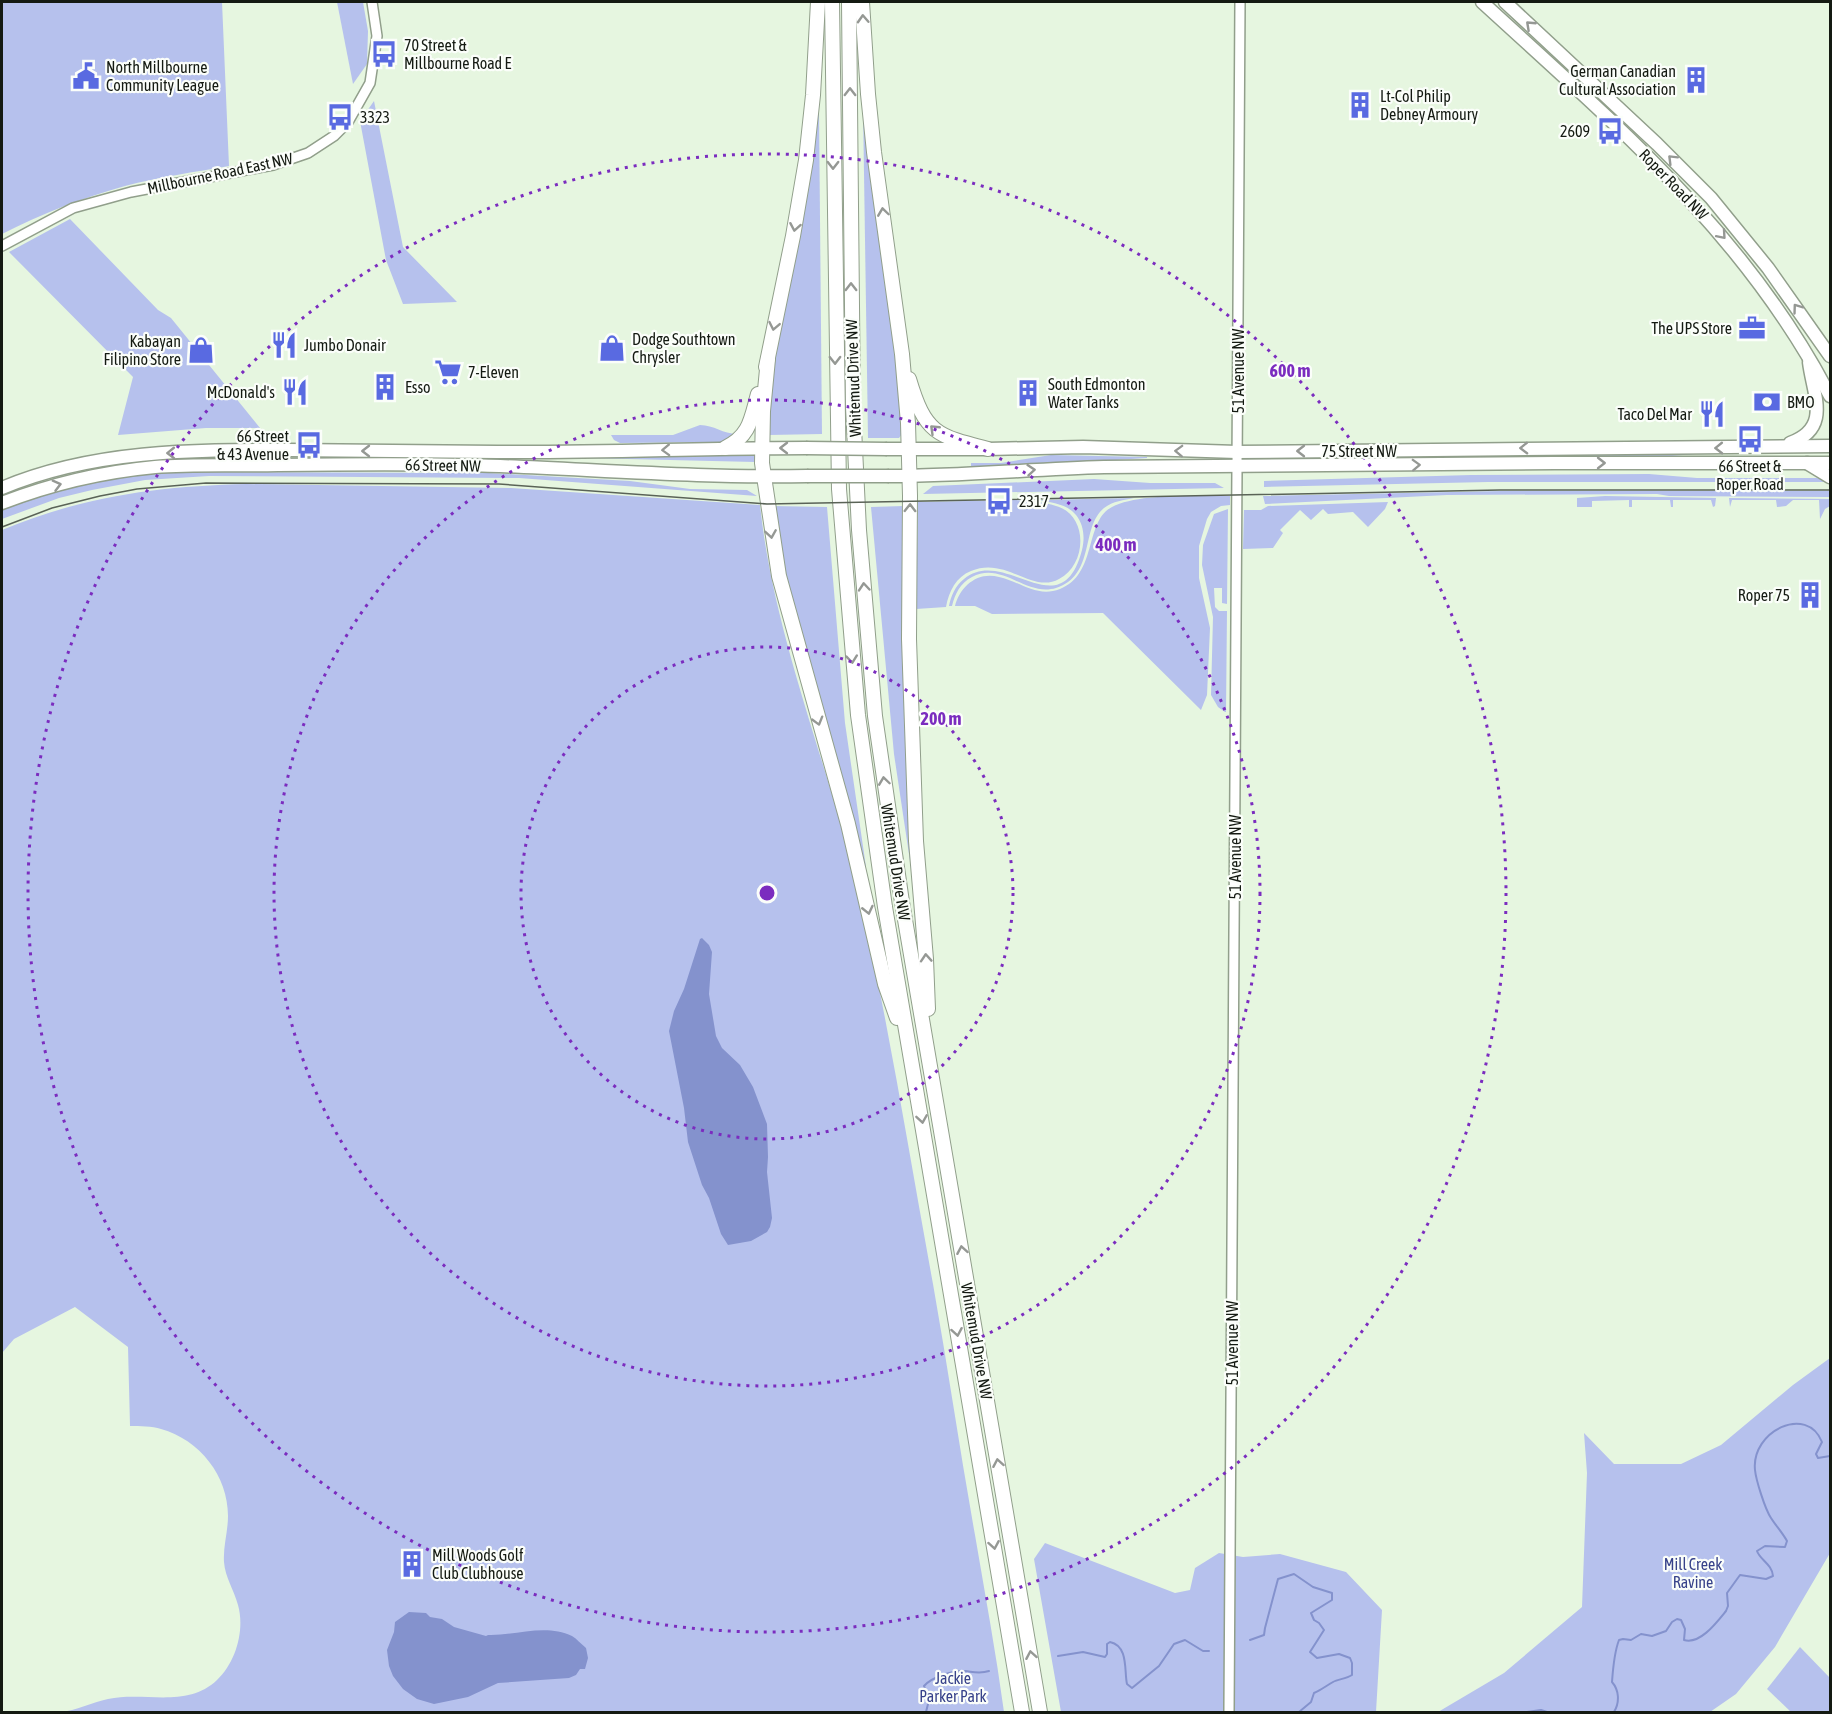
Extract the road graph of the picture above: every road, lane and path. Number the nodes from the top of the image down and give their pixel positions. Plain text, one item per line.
1 (372, 2) edge
2 (818, 2) edge
3 (832, 2) edge
4 (849, 2) edge
5 (862, 2) edge
6 (1240, 2) edge
7 (1482, 2) edge
8 (1505, 2) edge
9 (2, 246) edge
10 (902, 354) junction
11 (1808, 356) junction
12 (1830, 356) edge
13 (768, 359) junction
14 (1830, 396) edge
15 (1830, 446) edge
16 (1778, 447) junction
17 (725, 448) junction
18 (762, 448) junction
19 (887, 449) joint
20 (909, 449) junction
21 (988, 449) junction
22 (1469, 449) junction
23 (1237, 452) junction
24 (1807, 463) junction
25 (1830, 463) edge
26 (1459, 464) junction
27 (1237, 467) junction
28 (763, 476) junction
29 (889, 476) joint
30 (909, 476) junction
31 (1830, 477) edge
32 (2, 488) edge
33 (2, 503) edge
34 (929, 1059) junction
35 (912, 1061) junction
36 (1022, 1711) edge
37 (1040, 1713) edge
38 (1229, 1713) edge

1 - 9 street, Millbourne Road East NW
2 -> 13 highway
3 -> 35 highway, Whitemud Drive NW
34 -> 4 highway, Whitemud Drive NW
10 -> 5 highway
6 - 23 street, 51 Avenue NW
7 -> 11 main road, Roper Road NW
12 -> 8 main road, Roper Road NW
10 - 20 highway
21 -> 10 highway
11 - 14 main road, Roper Road NW
11 - 16 main road
13 - 17 highway
13 - 18 highway
15 - 16 main road, 75 Street NW
16 -> 22 main road, 75 Street NW
17 - 18 main road, 66 Street NW
17 -> 32 main road, 66 Street NW
19 -> 18 main road, 66 Street NW, bridge
18 - 28 highway
19 - 20 main road, 75 Street NW
20 - 21 main road, 75 Street NW
20 - 30 highway
23 -> 21 main road, 75 Street NW
22 -> 23 main road, 75 Street NW
22 - 26 main road
23 - 27 street, 51 Avenue NW
24 - 25 main road, 75 Street NW
26 -> 24 main road, 75 Street NW
24 - 31 main road
27 -> 26 main road, 75 Street NW
30 -> 27 main road, 75 Street NW
27 - 38 street, 51 Avenue NW
28 - 29 main road, 66 Street NW, bridge
33 -> 28 main road, 66 Street NW
28 -> 35 highway
29 - 30 main road, 75 Street NW
34 -> 30 highway
37 -> 34 highway, Whitemud Drive NW
35 -> 36 highway, Whitemud Drive NW

